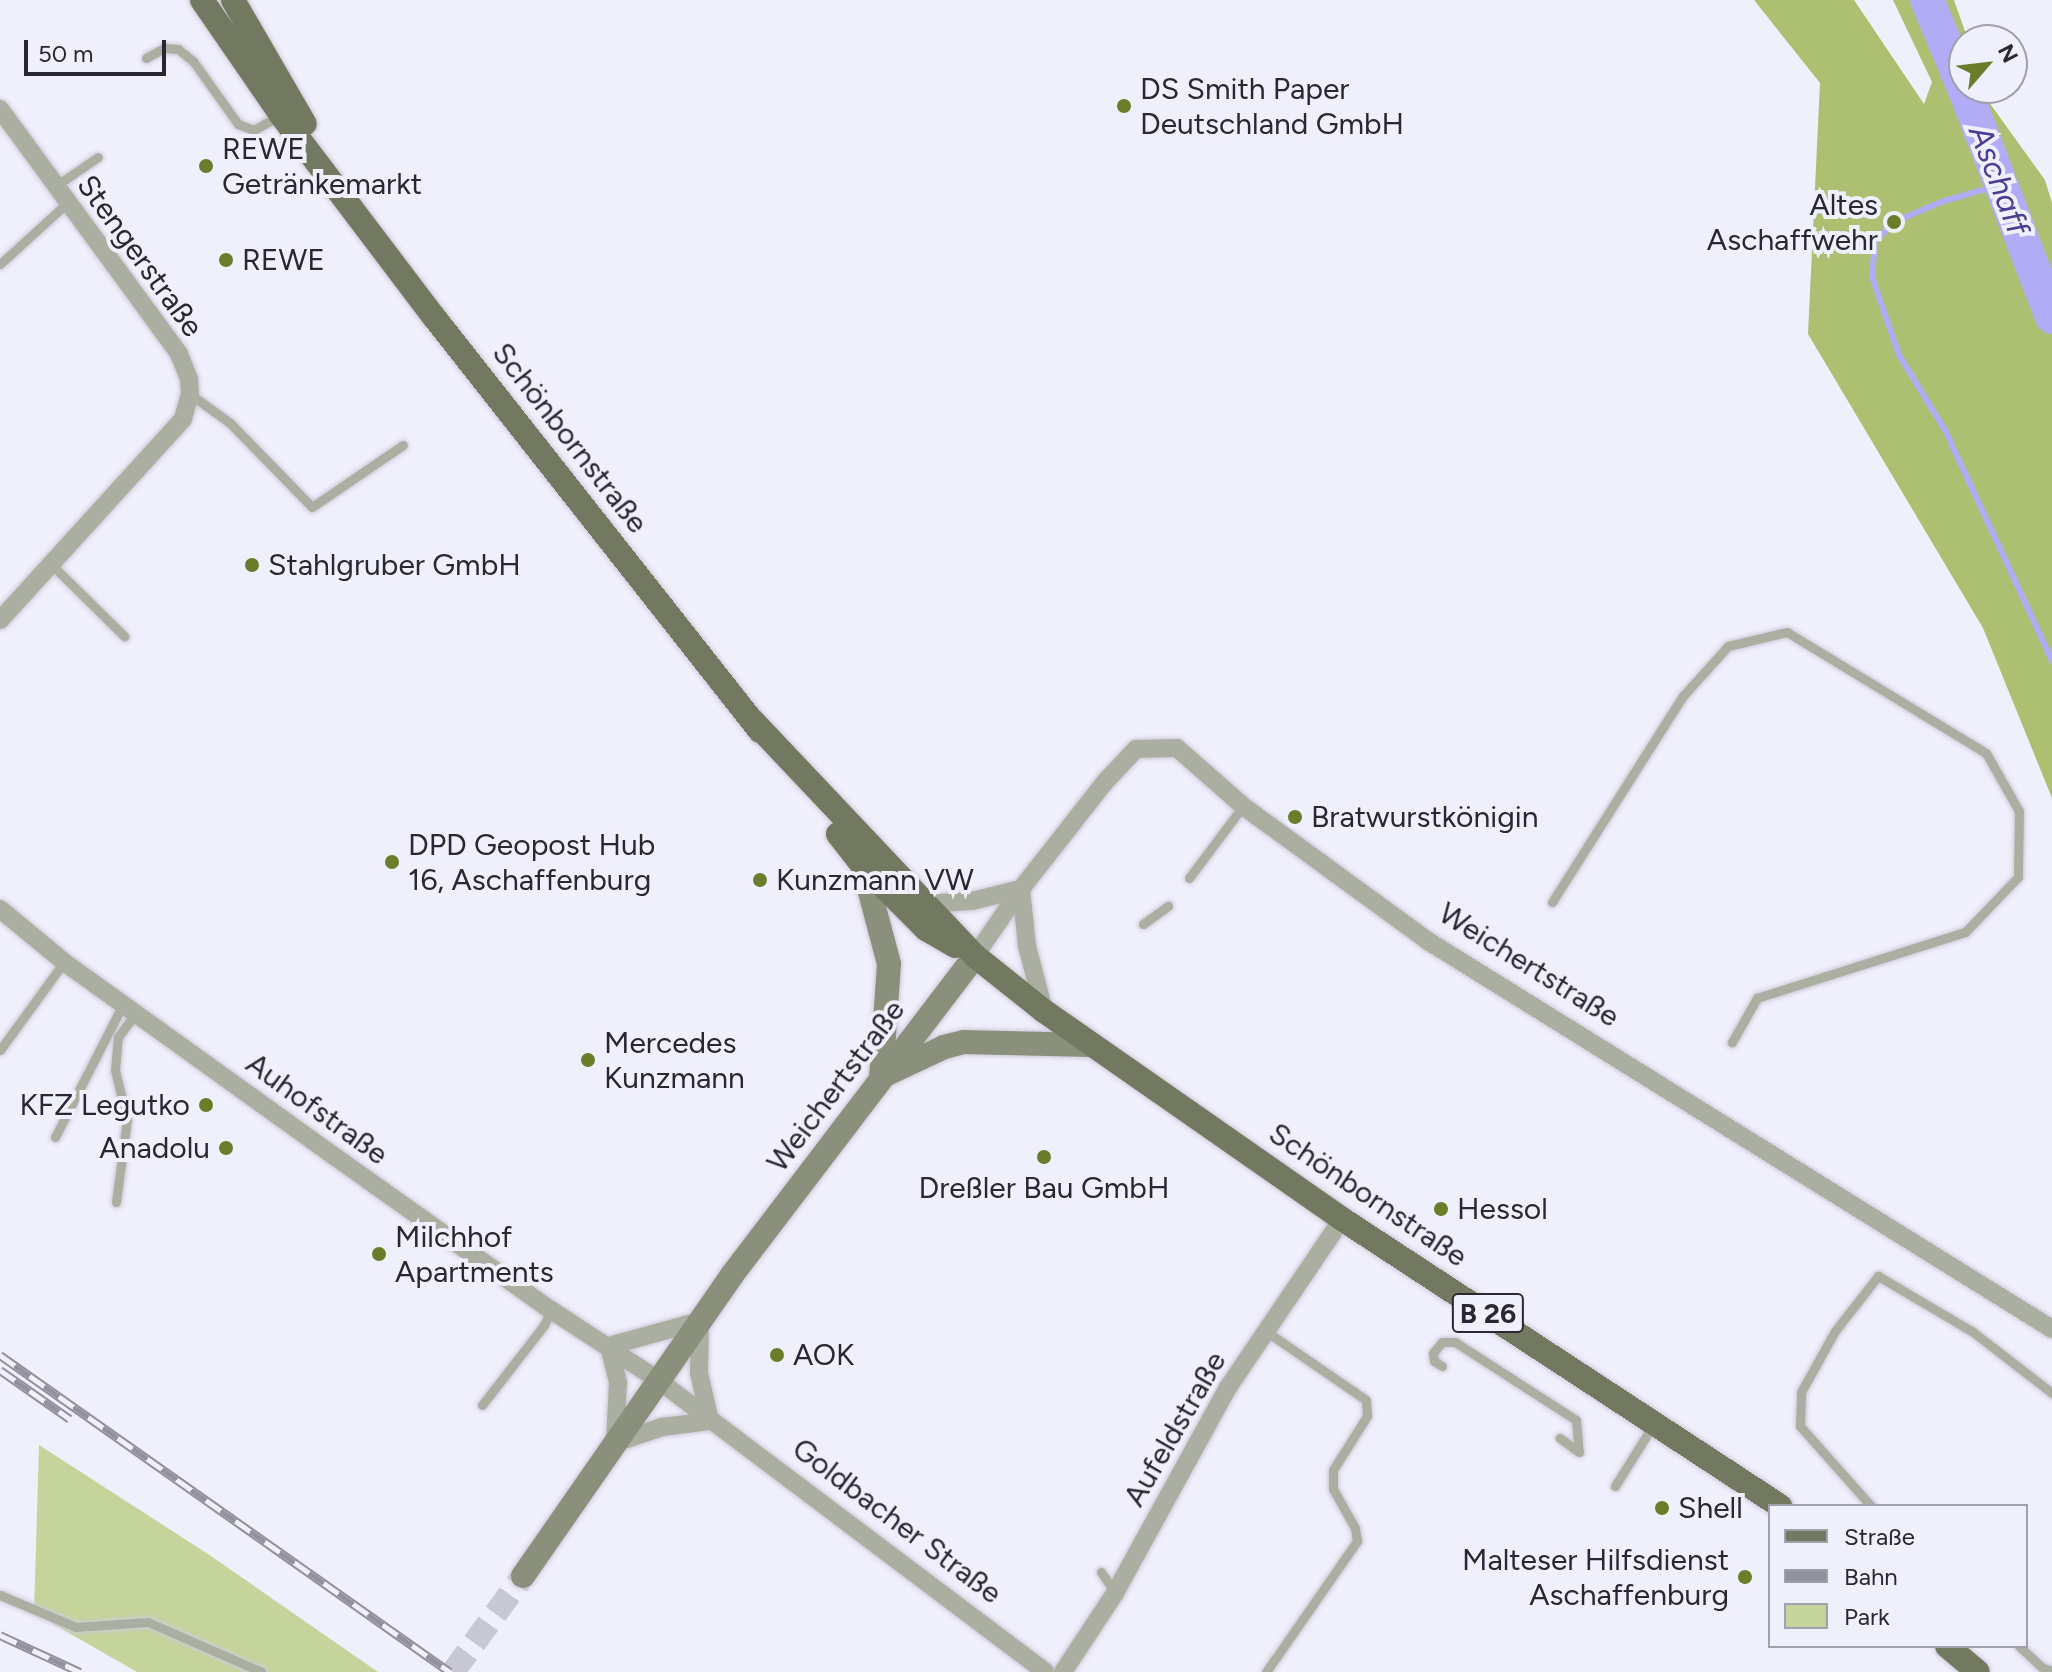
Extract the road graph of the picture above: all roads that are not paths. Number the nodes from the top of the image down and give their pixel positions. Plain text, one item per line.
1 (202, 0) edge
2 (233, 0) edge
3 (146, 58) dead end
4 (0, 109) edge
5 (281, 115) junction
6 (98, 157) dead end
7 (54, 187) junction
8 (341, 194) junction
9 (67, 203) junction
10 (0, 264) edge
11 (190, 394) junction
12 (403, 445) dead end
13 (51, 564) junction
14 (0, 620) edge
15 (124, 636) dead end
16 (752, 720) junction
17 (1243, 806) junction
18 (863, 866) junction
19 (1189, 878) dead end
20 (1021, 889) junction
21 (1552, 902) dead end
22 (925, 904) junction
23 (1168, 906) dead end
24 (0, 909) edge
25 (1143, 924) dead end
26 (975, 956) junction
27 (64, 962) junction
28 (130, 1008) junction
29 (1044, 1011) junction
30 (1732, 1042) dead end
31 (1089, 1045) junction
32 (0, 1050) edge
33 (881, 1077) junction
34 (55, 1137) dead end
35 (116, 1202) dead end
36 (1342, 1219) junction
37 (551, 1310) junction
38 (700, 1321) junction
39 (2052, 1329) edge
40 (1267, 1332) junction
41 (609, 1346) junction
42 (1442, 1366) dead end
43 (658, 1380) junction
44 (2052, 1393) edge
45 (482, 1405) dead end
46 (710, 1421) junction
47 (1655, 1422) junction
48 (1560, 1438) dead end
49 (615, 1443) junction
50 (1615, 1486) dead end
51 (1777, 1504) edge
52 (1869, 1504) edge
53 (1101, 1572) dead end
54 (523, 1576) tunnel mouth
55 (1115, 1593) junction
56 (0, 1595) edge
57 (1949, 1648) edge
58 (2021, 1648) edge
59 (2052, 1671) edge
60 (262, 1672) edge
61 (1045, 1672) edge
62 (1063, 1672) edge
63 (1266, 1672) edge
64 (1978, 1672) edge

1 - 5 main road, Schönbornstraße
2 - 8 main road, Schönbornstraße
3 - 5 lane
4 - 7 street, Stengerstraße
5 - 8 main road, Schönbornstraße
6 - 7 lane
7 - 9 street, Stengerstraße
8 - 16 main road, Schönbornstraße
9 - 10 lane
9 - 11 street, Stengerstraße
11 - 12 lane
11 - 13 street
13 - 14 street
13 - 15 lane
16 - 18 main road, Schönbornstraße
16 - 22 main road, Schönbornstraße
17 - 19 lane
17 - 20 street, Weichertstraße
17 - 39 street, Weichertstraße
18 - 26 main road, Schönbornstraße
18 - 33 main road
20 - 22 street
20 - 26 street, Weichertstraße
20 - 29 street
21 - 30 lane
22 - 26 main road, Schönbornstraße
23 - 25 lane
24 - 27 street, Auhofstraße
26 - 29 main road, Schönbornstraße / B 26
26 - 33 main road, Weichertstraße
27 - 28 street, Auhofstraße
27 - 32 lane
28 - 34 lane
28 - 35 lane
28 - 37 street, Auhofstraße
29 - 31 main road, Schönbornstraße / B 26
31 - 33 main road
31 - 36 main road, Schönbornstraße / B 26
33 - 38 main road, Weichertstraße
36 - 40 street, Aufeldstraße
36 - 47 main road, Schönbornstraße / B 26
37 - 41 street, Auhofstraße
37 - 45 lane
38 - 41 street
38 - 43 main road, Weichertstraße
38 - 46 street
40 - 55 street, Aufeldstraße
40 - 63 lane
41 - 43 street, Auhofstraße
41 - 49 street
42 - 48 lane
43 - 46 street, Goldbacher Straße
43 - 49 main road
44 - 52 lane
46 - 49 street
46 - 61 street, Goldbacher Straße
47 - 50 lane
47 - 51 main road, Schönbornstraße / B 26
49 - 54 main road
53 - 55 lane
55 - 62 street, Aufeldstraße
56 - 60 lane
57 - 64 main road
58 - 59 lane

